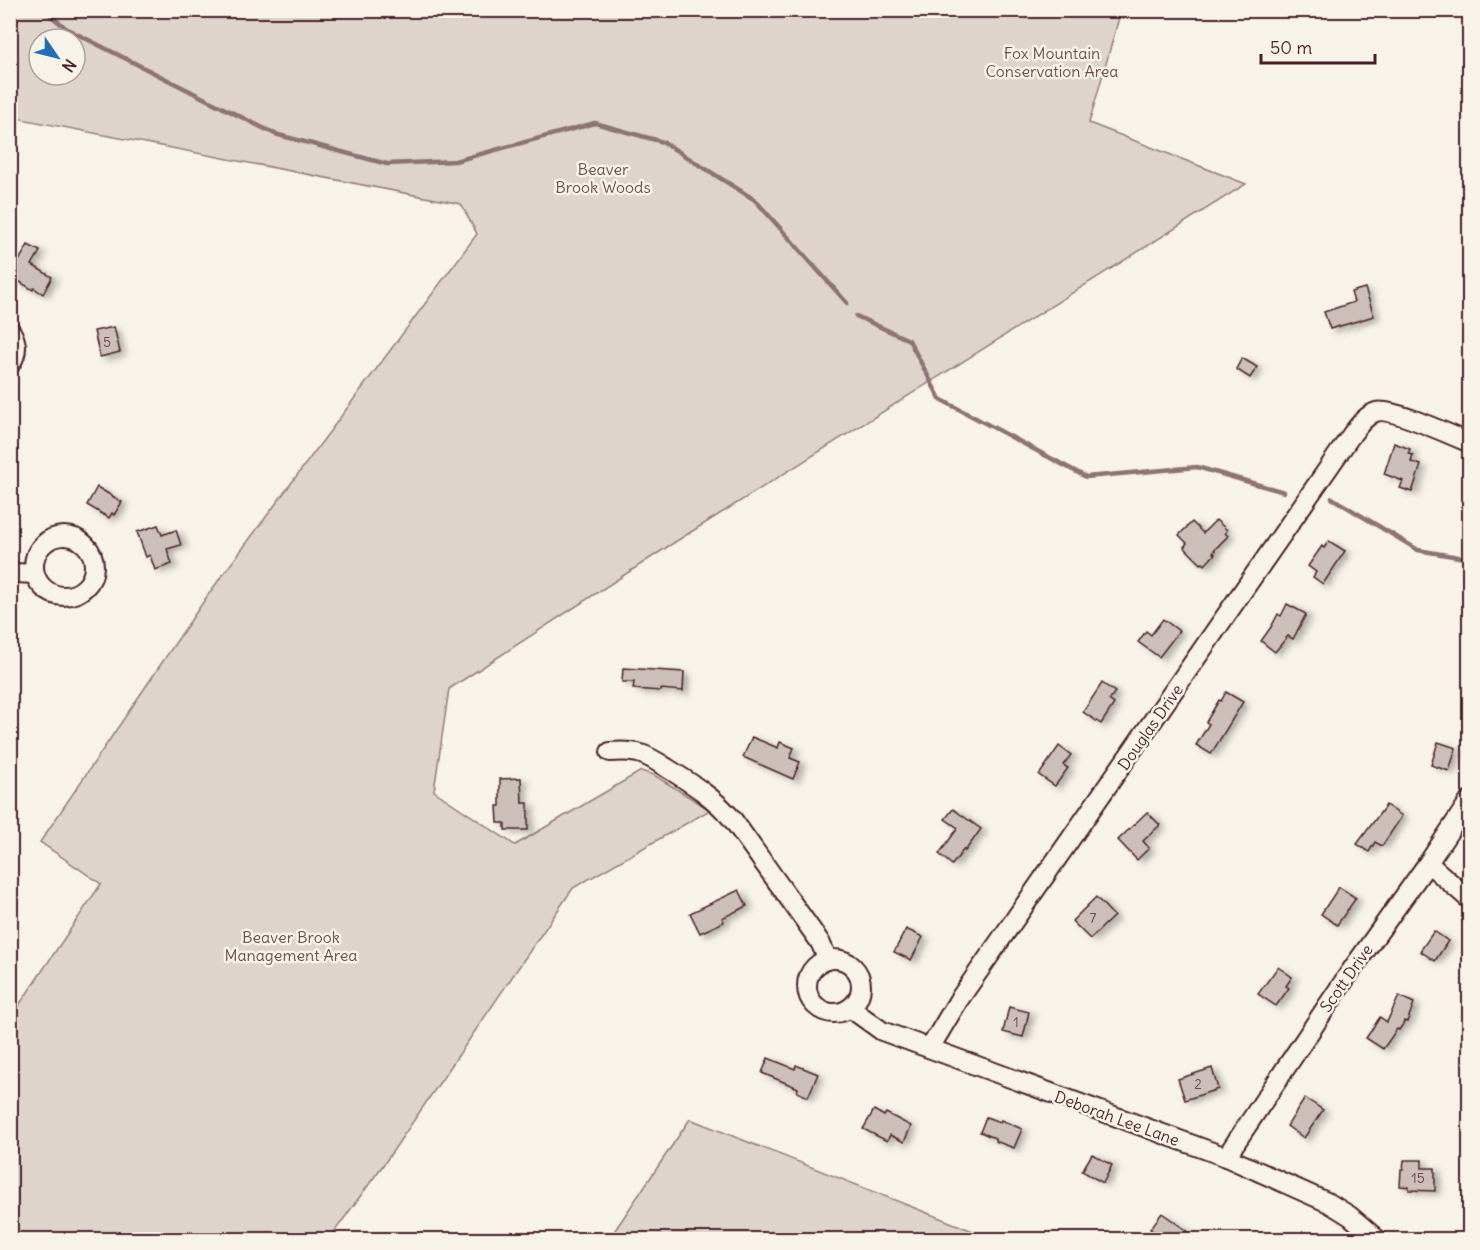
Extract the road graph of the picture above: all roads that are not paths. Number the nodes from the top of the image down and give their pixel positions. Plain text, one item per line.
1 (10, 330) edge
2 (10, 365) edge
3 (1470, 443) edge
4 (10, 570) edge
5 (34, 574) dead end
6 (610, 752) dead end
7 (1470, 800) edge
8 (1428, 862) junction
9 (1470, 900) edge
10 (828, 960) junction
11 (850, 1008) junction
12 (930, 1048) junction
13 (1226, 1157) junction
14 (1378, 1239) edge

1 - 2 street
3 - 12 street, Douglas Drive
4 - 5 street
6 - 10 street
7 - 8 street, Scott Drive
8 - 9 street
8 - 13 street, Scott Drive
10 - 11 street
10 - 11 street
11 - 12 street, Deborah Lee Lane
12 - 13 street, Deborah Lee Lane
13 - 14 street, Deborah Lee Lane

